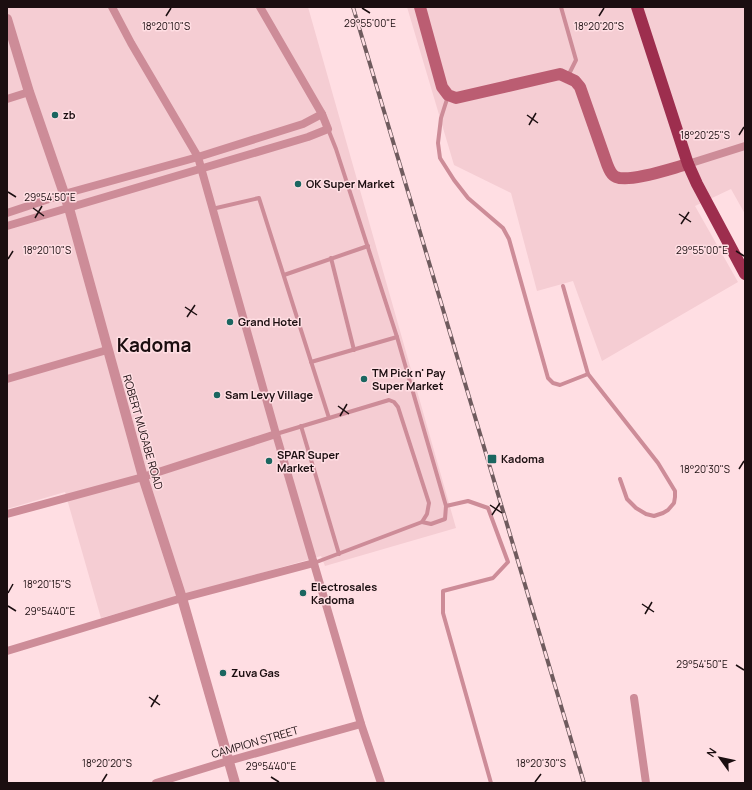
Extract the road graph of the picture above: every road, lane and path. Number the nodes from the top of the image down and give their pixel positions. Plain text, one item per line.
1 (112, 7) edge
2 (260, 7) edge
3 (420, 7) edge
4 (561, 7) edge
5 (637, 7) edge
6 (7, 19) edge
7 (568, 77) junction
8 (29, 92) junction
9 (448, 95) junction
10 (7, 99) edge
11 (322, 114) junction
12 (328, 129) junction
13 (745, 146) edge
14 (198, 157) junction
15 (688, 164) junction
16 (201, 168) junction
17 (64, 194) junction
18 (69, 208) junction
19 (212, 209) junction
20 (7, 213) edge
21 (7, 226) edge
22 (368, 246) junction
23 (331, 258) junction
24 (745, 274) edge
25 (284, 275) junction
26 (562, 286) dead end
27 (397, 337) junction
28 (107, 350) junction
29 (354, 350) junction
30 (311, 362) junction
31 (588, 374) junction
32 (7, 379) edge
33 (329, 418) junction
34 (301, 426) junction
35 (276, 434) junction
36 (143, 477) junction
37 (620, 479) dead end
38 (446, 506) junction
39 (7, 514) edge
40 (422, 522) junction
41 (340, 554) junction
42 (314, 563) junction
43 (182, 598) junction
44 (7, 651) edge
45 (634, 698) dead end
46 (361, 724) junction
47 (228, 761) junction
48 (156, 783) edge
49 (235, 783) edge
50 (381, 783) edge
51 (491, 783) edge
52 (646, 783) edge

1 - 14 street
2 - 11 street
3 - 9 main road
4 - 7 lane
5 - 15 highway
6 - 8 street, ROBERT MUGABE ROAD
7 - 9 main road
7 - 15 main road
8 - 10 street
8 - 17 street, ROBERT MUGABE ROAD
9 - 31 lane
11 - 12 street
11 - 14 street
12 - 16 street
12 - 22 lane
13 - 15 street
14 - 16 street
14 - 17 street
15 - 24 highway
16 - 18 street
16 - 19 street
17 - 18 street, ROBERT MUGABE ROAD
17 - 20 street
18 - 21 street
18 - 28 street, ROBERT MUGABE ROAD
19 - 25 lane
19 - 35 street
22 - 23 lane
22 - 27 lane
23 - 25 lane
23 - 29 lane
25 - 30 lane
26 - 31 lane
27 - 29 lane
27 - 38 lane
28 - 32 street
28 - 36 street, ROBERT MUGABE ROAD
29 - 30 lane
30 - 33 lane
31 - 37 lane
33 - 34 lane
33 - 40 lane
34 - 35 lane
34 - 41 lane
35 - 36 street
35 - 42 street
36 - 39 street
36 - 43 street, ROBERT MUGABE ROAD
38 - 40 lane
38 - 51 lane
40 - 41 lane
41 - 42 lane
42 - 43 street
42 - 46 street
43 - 44 street
43 - 47 street, ROBERT MUGABE ROAD
45 - 52 street
46 - 47 street, CAMPION STREET
46 - 50 street
47 - 48 street, CAMPION STREET
47 - 49 street, ROBERT MUGABE ROAD

